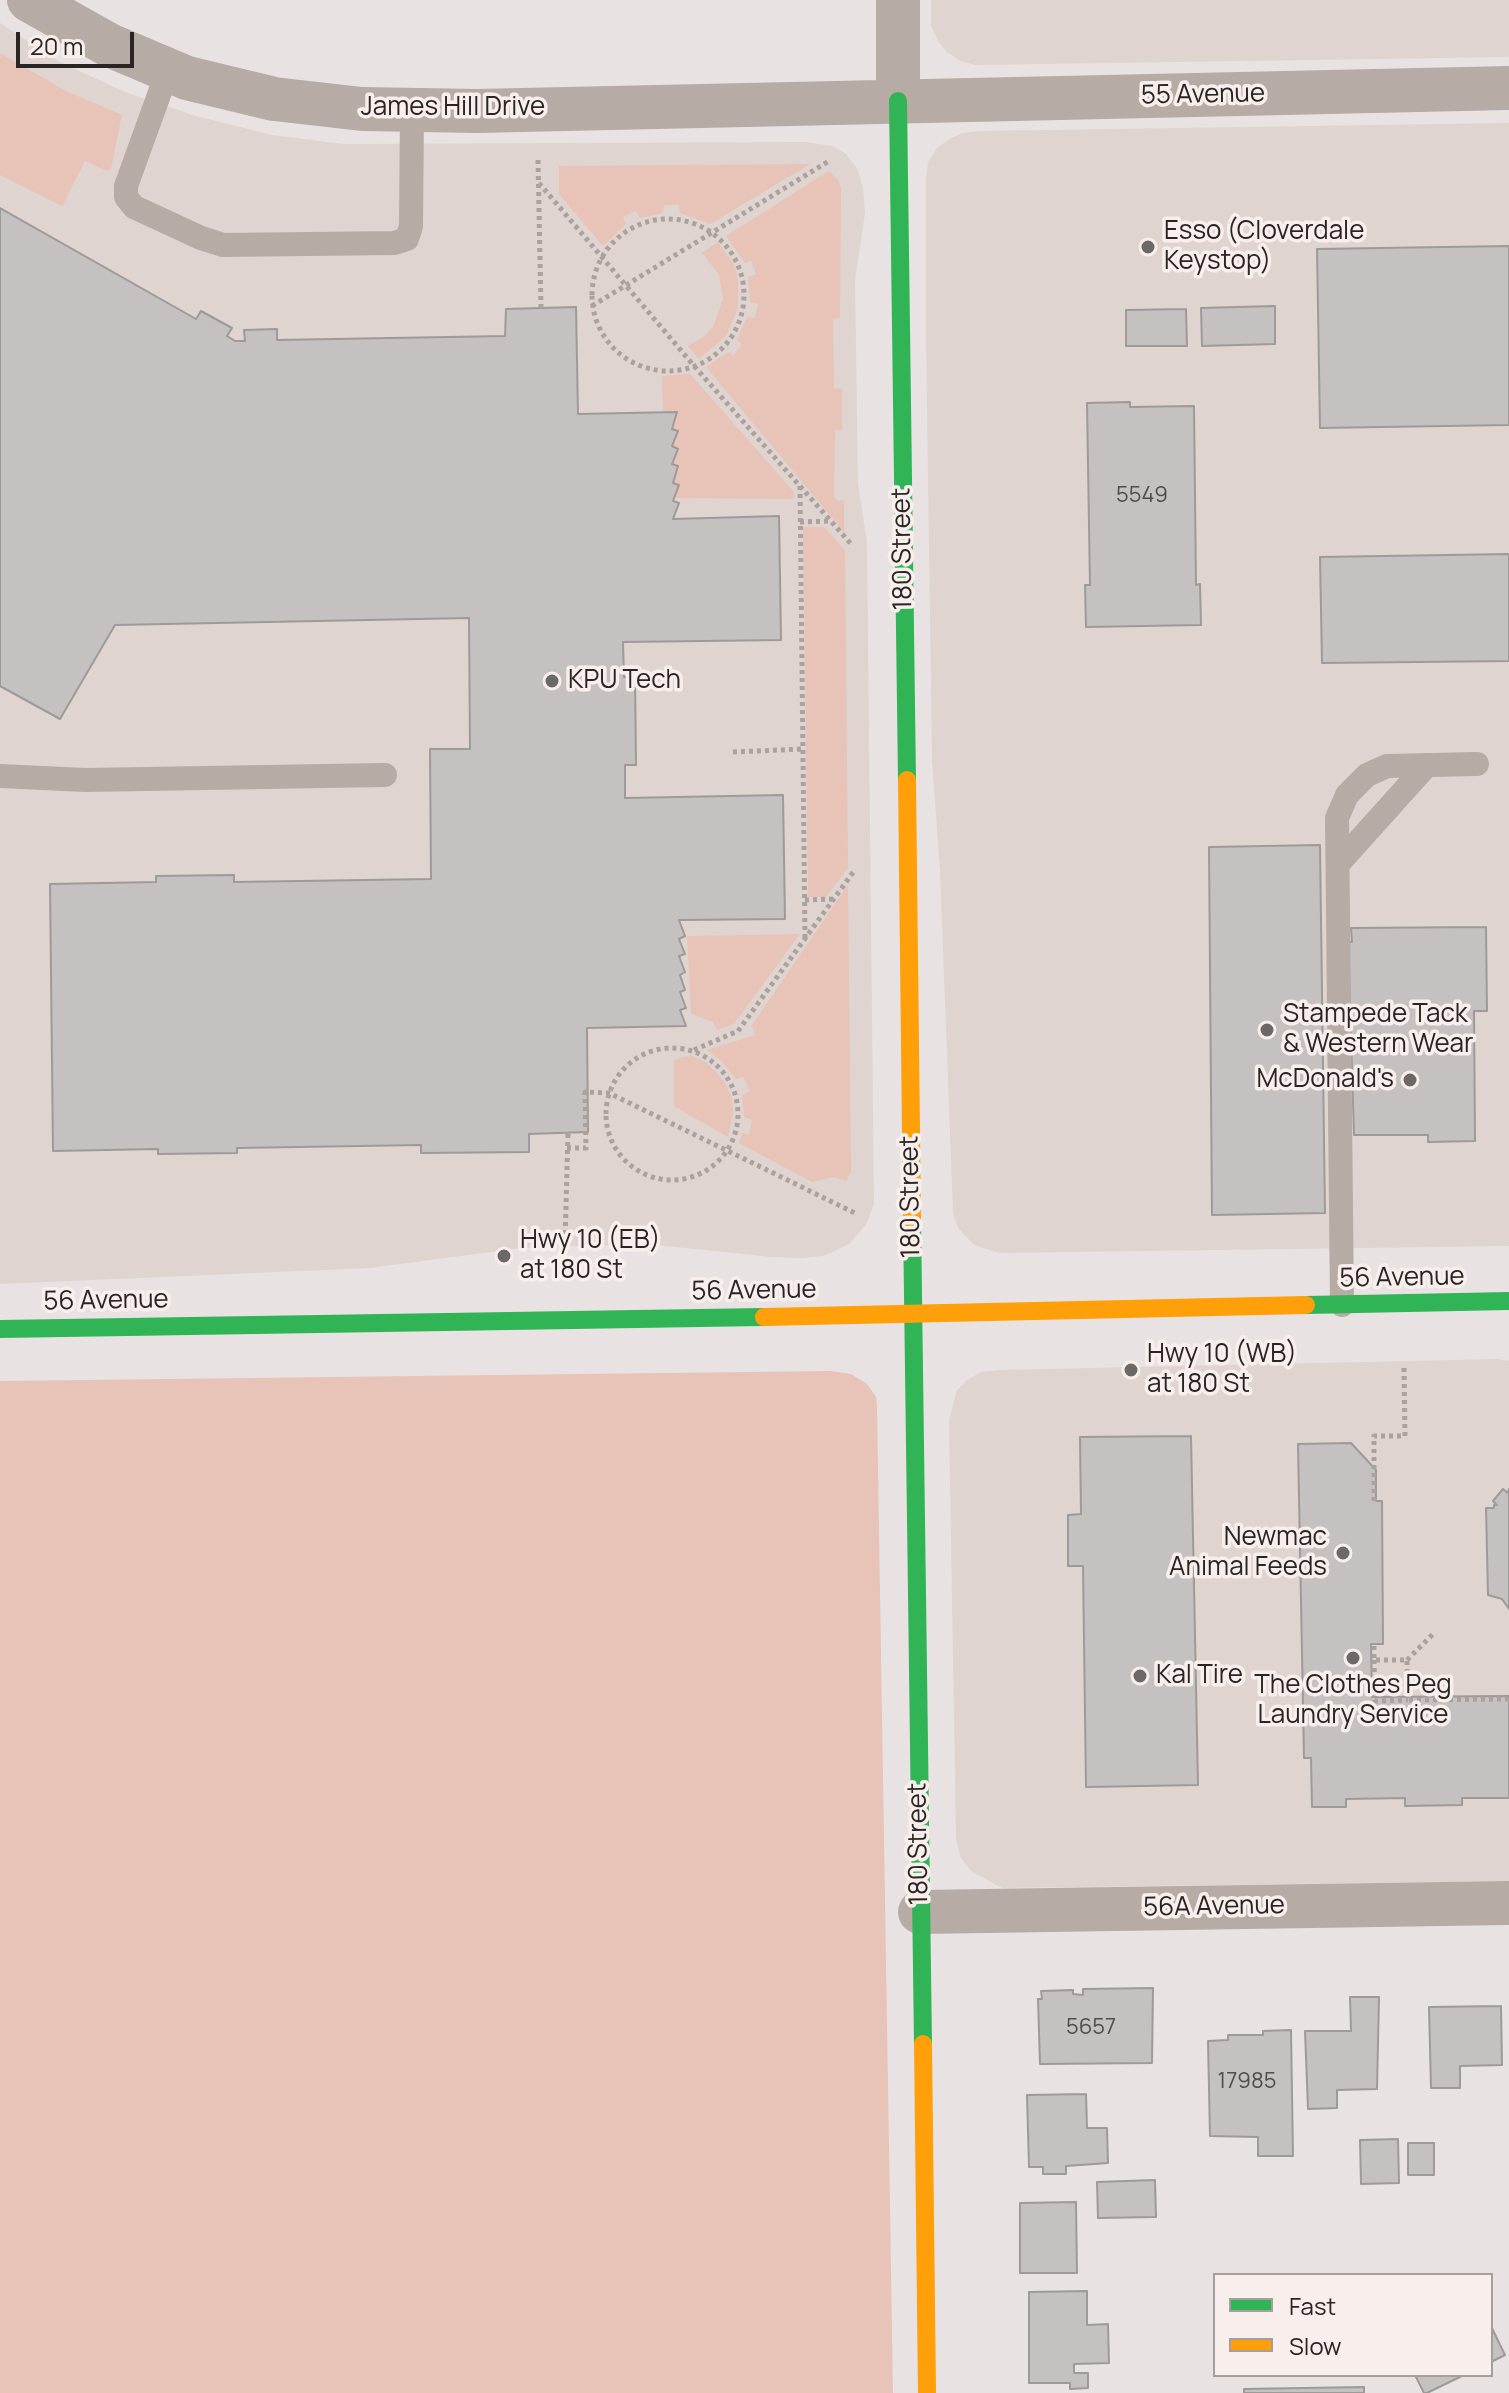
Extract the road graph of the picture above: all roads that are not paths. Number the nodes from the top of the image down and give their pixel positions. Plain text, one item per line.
1 (29, 0) edge
2 (898, 0) edge
3 (168, 70) junction
4 (1509, 88) edge
5 (898, 101) junction
6 (412, 109) junction
7 (1477, 764) dead end
8 (1427, 765) junction
9 (385, 775) dead end
10 (0, 776) edge
11 (1338, 864) junction
12 (1509, 1301) edge
13 (1342, 1305) junction
14 (912, 1314) junction
15 (0, 1329) edge
16 (1509, 1903) edge
17 (920, 1912) junction
18 (927, 2393) edge

1 - 3 street, James Hill Drive
2 - 5 street, 180 Street
3 - 6 street, James Hill Drive
3 - 6 lane
4 - 5 street, 55 Avenue
5 - 6 street, James Hill Drive
5 - 14 main road, 180 Street
7 - 8 lane
8 - 11 lane
8 - 11 lane
9 - 10 lane
11 - 13 lane
12 - 13 main road, 56 Avenue
13 - 14 main road, 56 Avenue
14 - 15 main road, 56 Avenue
14 - 17 main road, 180 Street
16 - 17 street, 56A Avenue
17 - 18 main road, 180 Street

